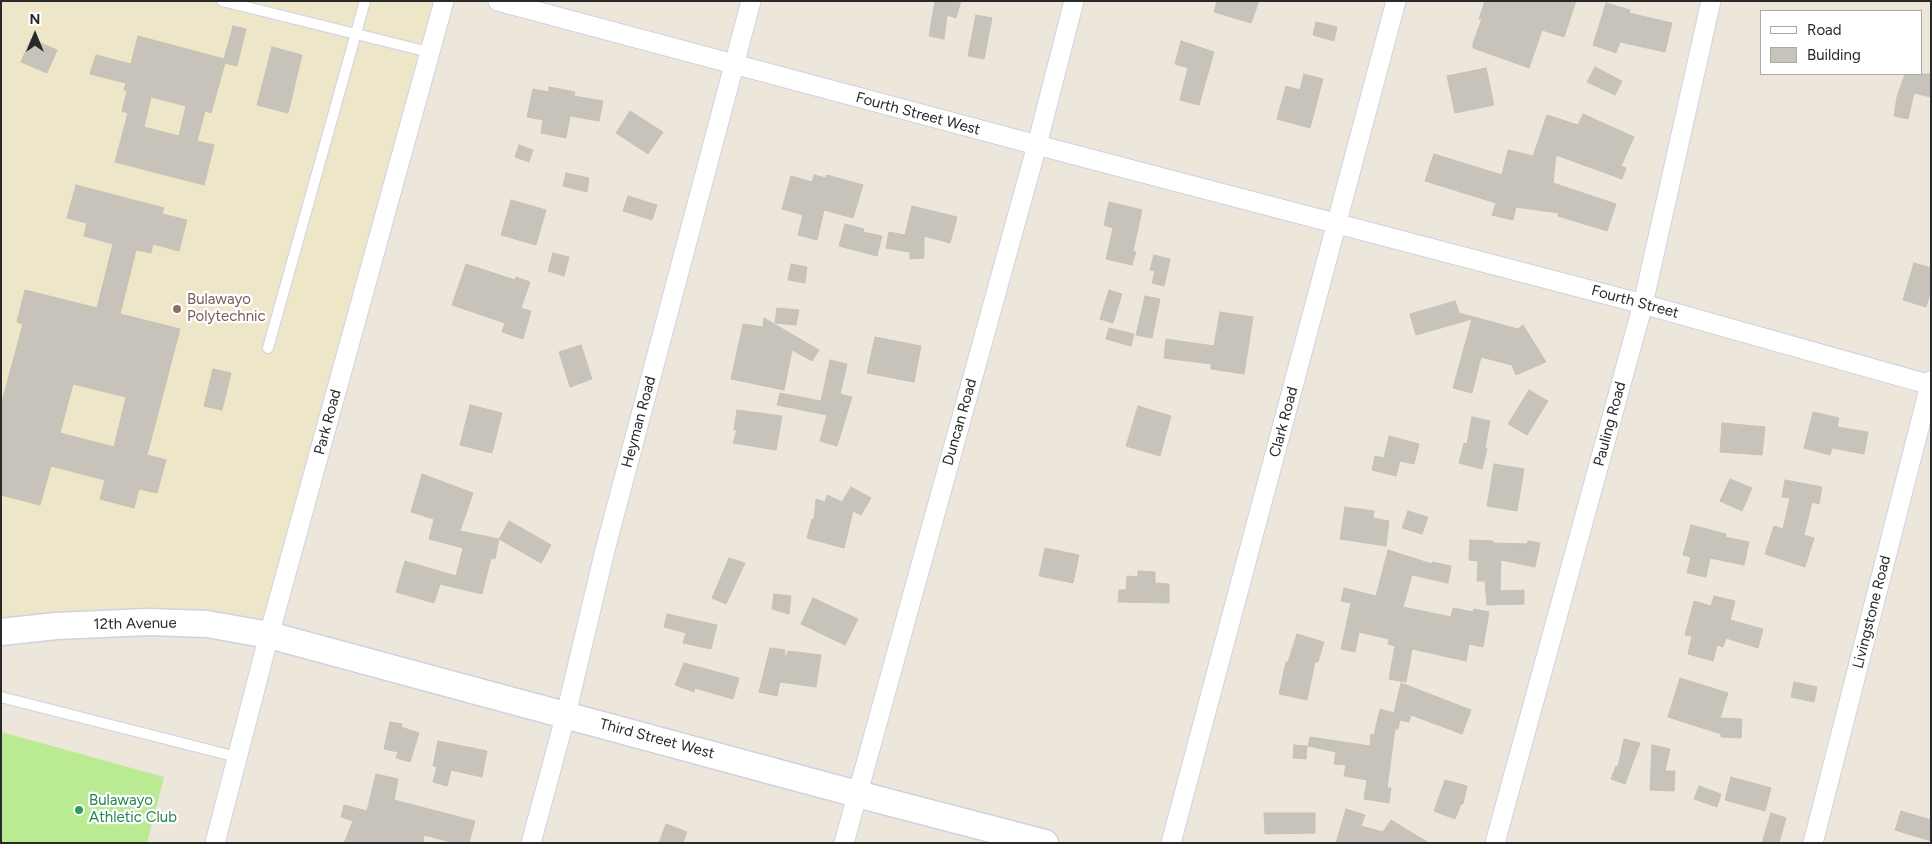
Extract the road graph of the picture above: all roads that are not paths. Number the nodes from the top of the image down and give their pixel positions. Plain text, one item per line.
1 (222, 1) edge
2 (364, 1) edge
3 (444, 1) edge
4 (498, 1) edge
5 (751, 1) edge
6 (1074, 1) edge
7 (1396, 1) edge
8 (1711, 1) edge
9 (356, 34) junction
10 (429, 52) junction
11 (734, 64) junction
12 (1037, 145) junction
13 (1338, 224) junction
14 (1643, 304) junction
15 (268, 348) dead end
16 (1930, 384) edge
17 (1, 632) edge
18 (269, 635) junction
19 (1, 697) edge
20 (566, 714) junction
21 (237, 757) junction
22 (857, 794) junction
23 (215, 843) edge
24 (531, 843) edge
25 (844, 843) edge
26 (1045, 843) edge
27 (1171, 843) edge
28 (1495, 843) edge
29 (1812, 843) edge

1 - 9 lane
2 - 9 lane
3 - 10 street, Park Road
4 - 11 street, Fourth Street West
5 - 11 street, Heyman Road
6 - 12 street, Duncan Road
7 - 13 street, Clark Road
8 - 14 street, Pauling Road
9 - 10 lane
9 - 15 lane
10 - 18 street, Park Road
11 - 12 street, Fourth Street West
11 - 20 street, Heyman Road
12 - 13 street, Fourth Street West
12 - 22 street, Duncan Road
13 - 14 street, Fourth Street
13 - 27 street, Clark Road
14 - 16 street, Fourth Street
14 - 28 street, Pauling Road
16 - 29 street, Livingstone Road
17 - 18 main road, 12th Avenue
18 - 20 main road, Third Street West
18 - 21 street, Park Road
19 - 21 lane
20 - 22 main road, Third Street West
20 - 24 street, Heyman Road
21 - 23 street, Park Road
22 - 25 street, Duncan Road
22 - 26 main road, Third Street West

